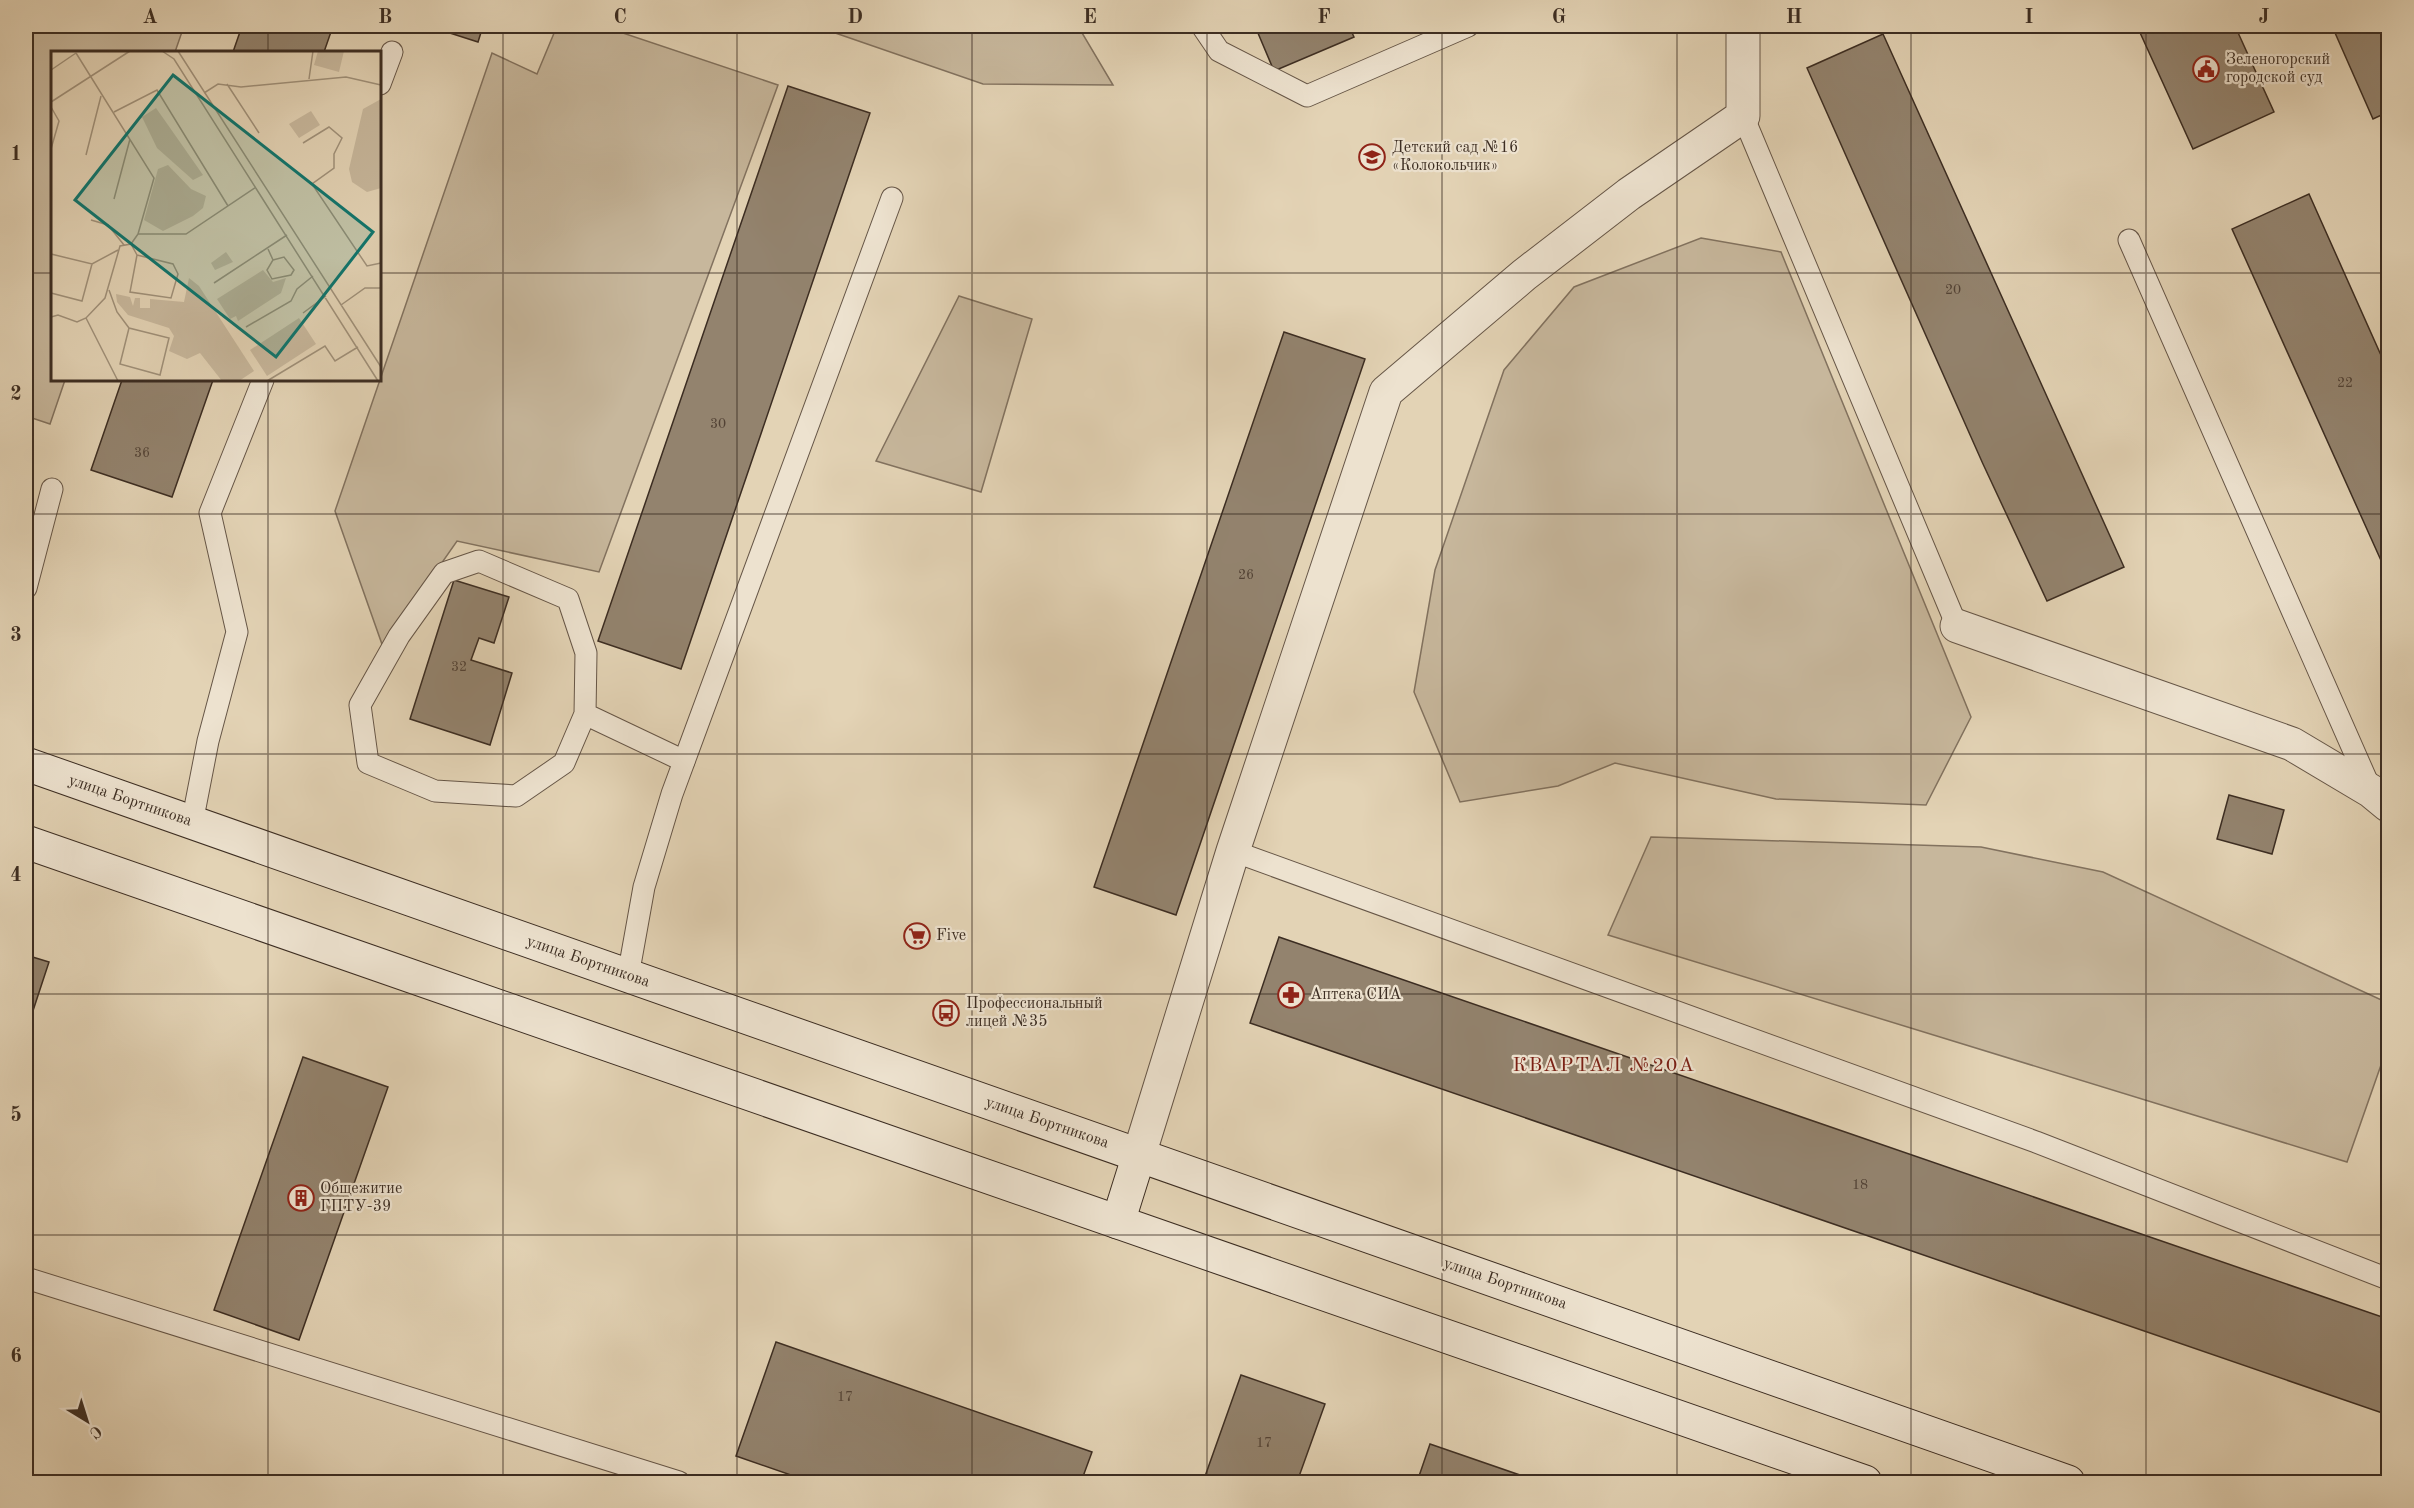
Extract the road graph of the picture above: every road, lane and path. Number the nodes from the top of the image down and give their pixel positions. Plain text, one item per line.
1 (1202, 26) edge
2 (1468, 26) edge
3 (1743, 26) edge
4 (392, 52) dead end
5 (381, 81) edge
6 (1743, 116) junction
7 (892, 198) dead end
8 (2129, 240) dead end
9 (263, 381) edge
10 (52, 489) dead end
11 (26, 588) edge
12 (1957, 626) joint
13 (585, 714) junction
14 (684, 761) junction
15 (26, 764) edge
16 (2380, 798) edge
17 (192, 823) junction
18 (26, 842) edge
19 (1233, 852) junction
20 (628, 976) junction
21 (1139, 1155) junction
22 (1118, 1222) junction
23 (26, 1278) edge
24 (2388, 1279) edge
25 (679, 1482) edge
26 (1865, 1482) edge
27 (2068, 1482) edge

1 - 2 lane
3 - 6 main road
4 - 5 lane
6 - 12 lane
6 - 19 main road
7 - 14 lane
8 - 16 lane
9 - 17 lane
10 - 11 lane
12 - 16 main road
13 - 13 lane
13 - 14 lane
14 - 20 lane
15 - 17 main road, улица Бортникова
17 - 20 main road, улица Бортникова
18 - 22 main road
19 - 21 main road
19 - 24 lane
20 - 21 main road, улица Бортникова
21 - 22 main road
21 - 27 main road, улица Бортникова
22 - 26 main road
23 - 25 lane

